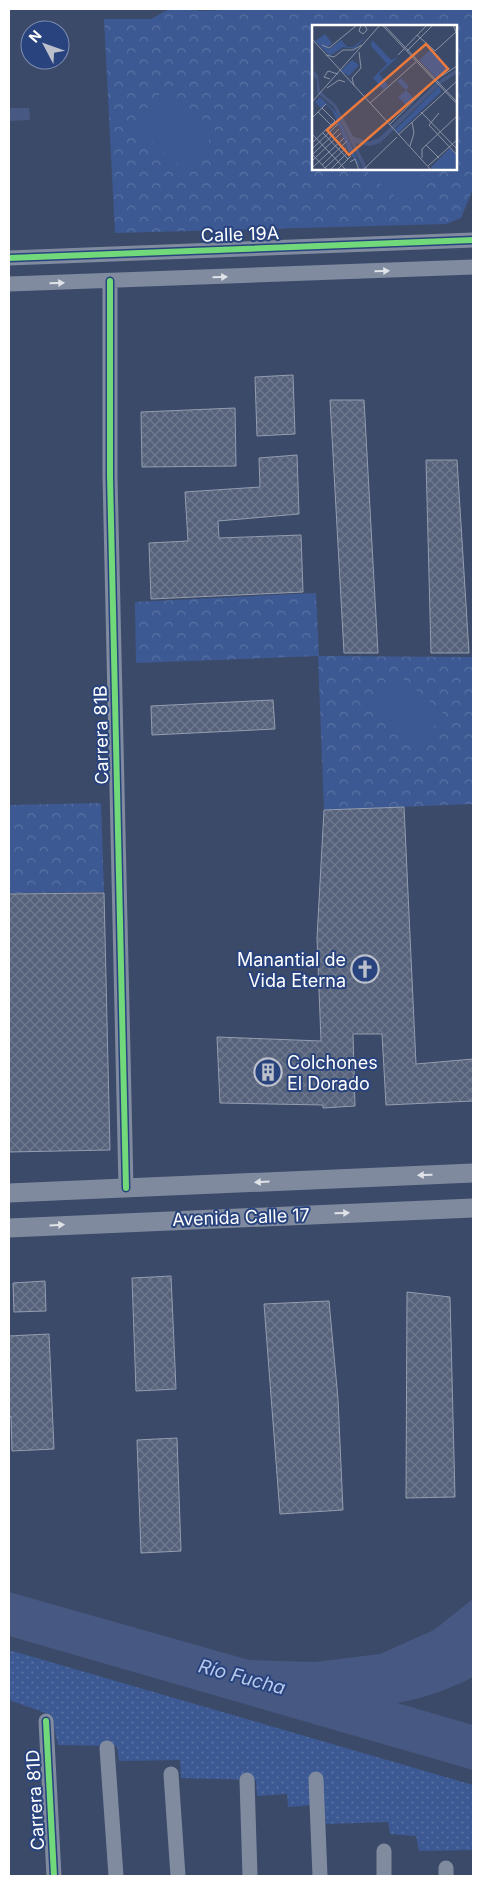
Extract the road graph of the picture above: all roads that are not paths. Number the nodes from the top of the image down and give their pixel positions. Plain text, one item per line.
1 (473, 240) edge
2 (9, 258) edge
3 (473, 268) edge
4 (110, 281) junction
5 (9, 284) edge
6 (473, 1173) edge
7 (126, 1188) junction
8 (9, 1193) edge
9 (473, 1208) edge
10 (9, 1228) edge
11 (46, 1721) dead end
12 (107, 1748) dead end
13 (171, 1774) dead end
14 (316, 1778) dead end
15 (246, 1780) dead end
16 (384, 1851) dead end
17 (54, 1876) edge
18 (116, 1876) edge
19 (178, 1876) edge
20 (250, 1876) edge
21 (320, 1876) edge
22 (384, 1876) edge

1 - 2 street, Calle 19A
4 -> 3 street
5 -> 4 street
4 - 7 street, Carrera 81B
6 -> 7 main road, Avenida Calle 17
7 - 8 main road, Avenida Calle 17
10 -> 9 main road, Avenida Calle 17
11 - 17 street, Carrera 81D
12 - 18 street
13 - 19 street
14 - 21 street
15 - 20 street
16 - 22 street

